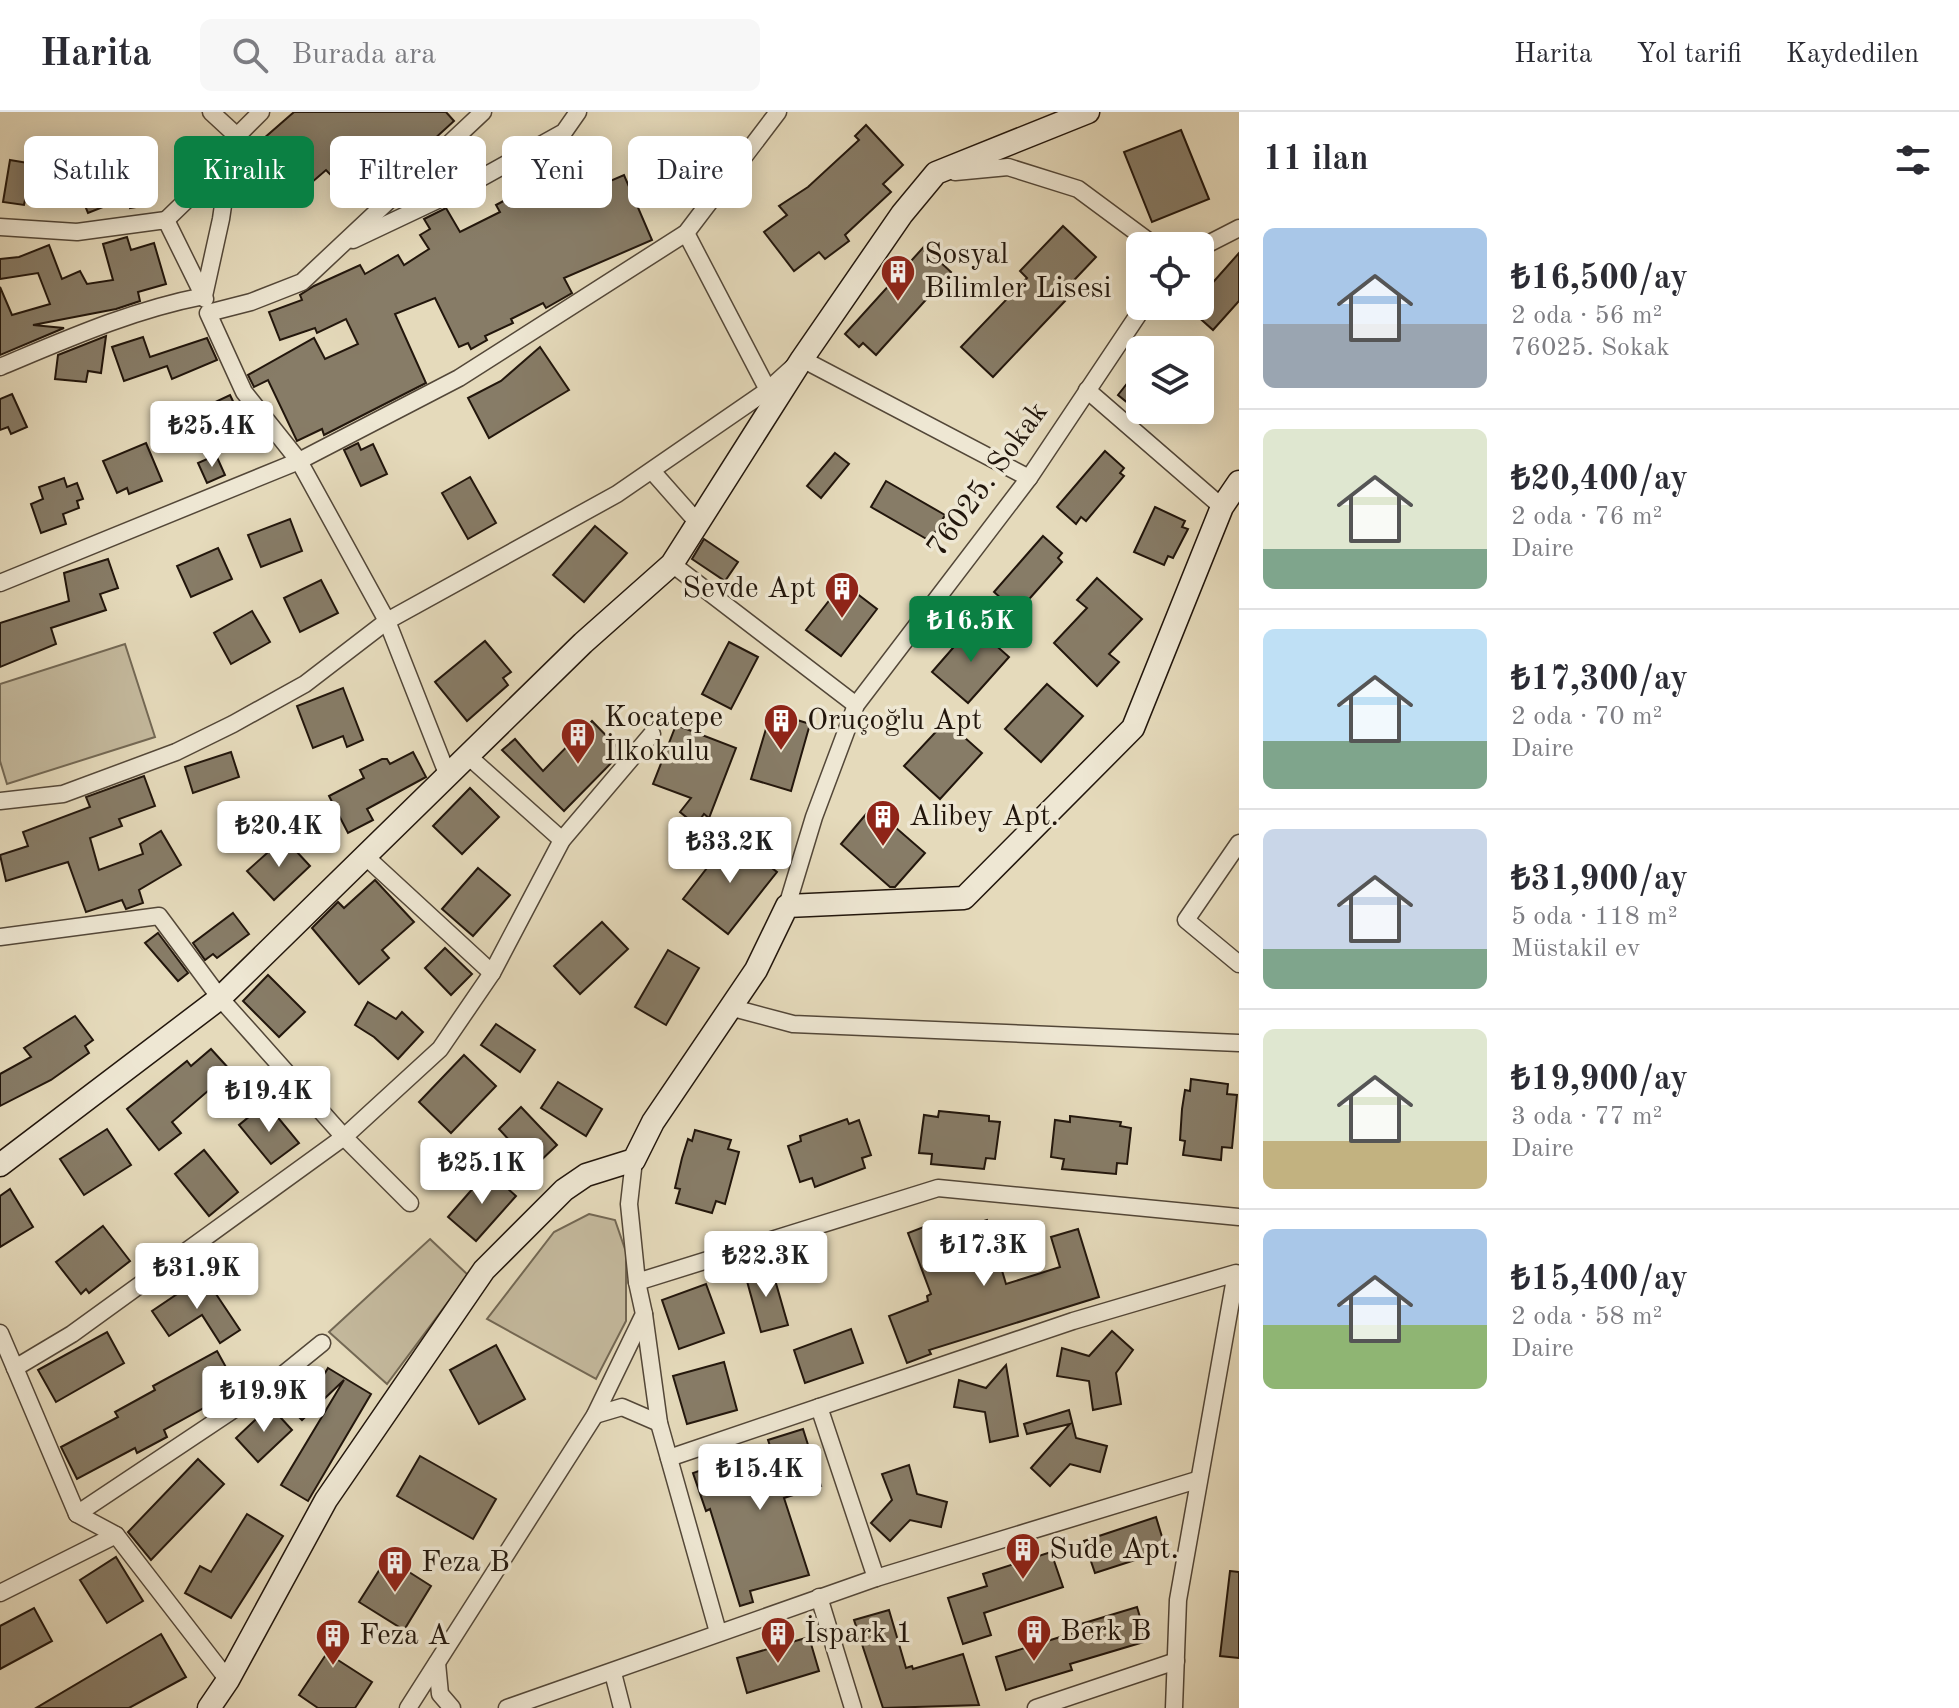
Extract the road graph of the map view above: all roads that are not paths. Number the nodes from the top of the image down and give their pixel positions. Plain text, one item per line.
1 (211, 112) edge
2 (261, 112) edge
3 (483, 112) edge
4 (578, 112) edge
5 (778, 112) edge
6 (1088, 112) edge
7 (237, 136) joint
8 (936, 173) junction
9 (178, 208) edge
10 (223, 208) edge
11 (166, 220) junction
12 (0, 227) edge
13 (1239, 228) edge
14 (1136, 232) edge
15 (686, 233) junction
16 (1214, 241) edge
17 (340, 246) junction
18 (204, 296) junction
19 (208, 313) junction
20 (1134, 320) edge
21 (802, 359) junction
22 (0, 367) edge
23 (768, 390) junction
24 (1087, 390) junction
25 (299, 461) junction
26 (652, 471) junction
27 (1029, 478) junction
28 (1239, 482) edge
29 (1222, 507) junction
30 (698, 523) junction
31 (672, 564) junction
32 (0, 583) edge
33 (387, 621) junction
34 (856, 705) junction
35 (652, 734) dead end
36 (468, 756) junction
37 (448, 776) junction
38 (0, 801) edge
39 (562, 840) junction
40 (1239, 843) edge
41 (365, 856) junction
42 (787, 906) junction
43 (0, 937) edge
44 (1239, 964) edge
45 (492, 973) junction
46 (220, 998) junction
47 (733, 1008) junction
48 (1239, 1043) edge
49 (344, 1137) junction
50 (634, 1160) junction
51 (0, 1165) edge
52 (410, 1203) dead end
53 (1239, 1217) edge
54 (1239, 1254) edge
55 (1236, 1273) junction
56 (637, 1282) junction
57 (1235, 1299) edge
58 (644, 1314) junction
59 (0, 1333) edge
60 (322, 1343) dead end
61 (15, 1368) junction
62 (819, 1407) junction
63 (595, 1415) junction
64 (659, 1423) junction
65 (669, 1458) junction
66 (1197, 1480) junction
67 (77, 1514) junction
68 (116, 1535) junction
69 (876, 1578) junction
70 (0, 1593) edge
71 (819, 1597) junction
72 (718, 1632) junction
73 (1176, 1661) junction
74 (437, 1662) junction
75 (613, 1673) junction
76 (228, 1680) junction
77 (209, 1708) edge
78 (408, 1708) edge
79 (452, 1708) edge
80 (507, 1708) edge
81 (622, 1708) edge
82 (853, 1708) edge
83 (1036, 1708) edge
84 (1174, 1708) edge

1 - 7 street
2 - 7 street
3 - 17 street
4 - 17 street
5 - 15 street
6 - 8 street
8 - 14 street
8 - 21 street
9 - 11 street
10 - 18 street
11 - 12 street
11 - 18 street
13 - 16 street
15 - 23 street
15 - 25 street
17 - 19 street
18 - 19 street
18 - 22 street
19 - 25 street
20 - 24 street, 76025. Sokak
21 - 23 street
21 - 27 street
21 - 30 street
23 - 26 street
24 - 27 street, 76025. Sokak
24 - 29 street
25 - 32 street
25 - 33 street
26 - 30 street
26 - 33 street
27 - 34 street, 76025. Sokak
28 - 29 street
29 - 42 street
30 - 31 street
31 - 34 street
31 - 36 street
33 - 37 street
33 - 38 street
34 - 42 street, 76025. Sokak
35 - 39 street
36 - 37 street
36 - 39 street
37 - 41 street
39 - 45 street
40 - 44 street
41 - 45 street
41 - 46 street
42 - 47 street
43 - 46 street
45 - 49 street
46 - 49 street
46 - 51 street
47 - 48 street
47 - 50 street
49 - 52 street
49 - 61 street
50 - 56 street
50 - 76 street
53 - 56 street
54 - 55 street
55 - 57 street
55 - 62 street
56 - 58 street
57 - 66 street
58 - 63 street
58 - 64 street
59 - 61 street
60 - 67 street
61 - 67 street
62 - 65 street
62 - 69 street
63 - 64 street
63 - 74 street
64 - 65 street
65 - 72 street
66 - 69 street
66 - 73 street
67 - 68 street
68 - 70 street
68 - 76 street
69 - 71 street
71 - 72 street
71 - 82 street
72 - 75 street
73 - 83 street
73 - 84 street
74 - 78 street
74 - 79 street
75 - 80 street
75 - 81 street
76 - 77 street

